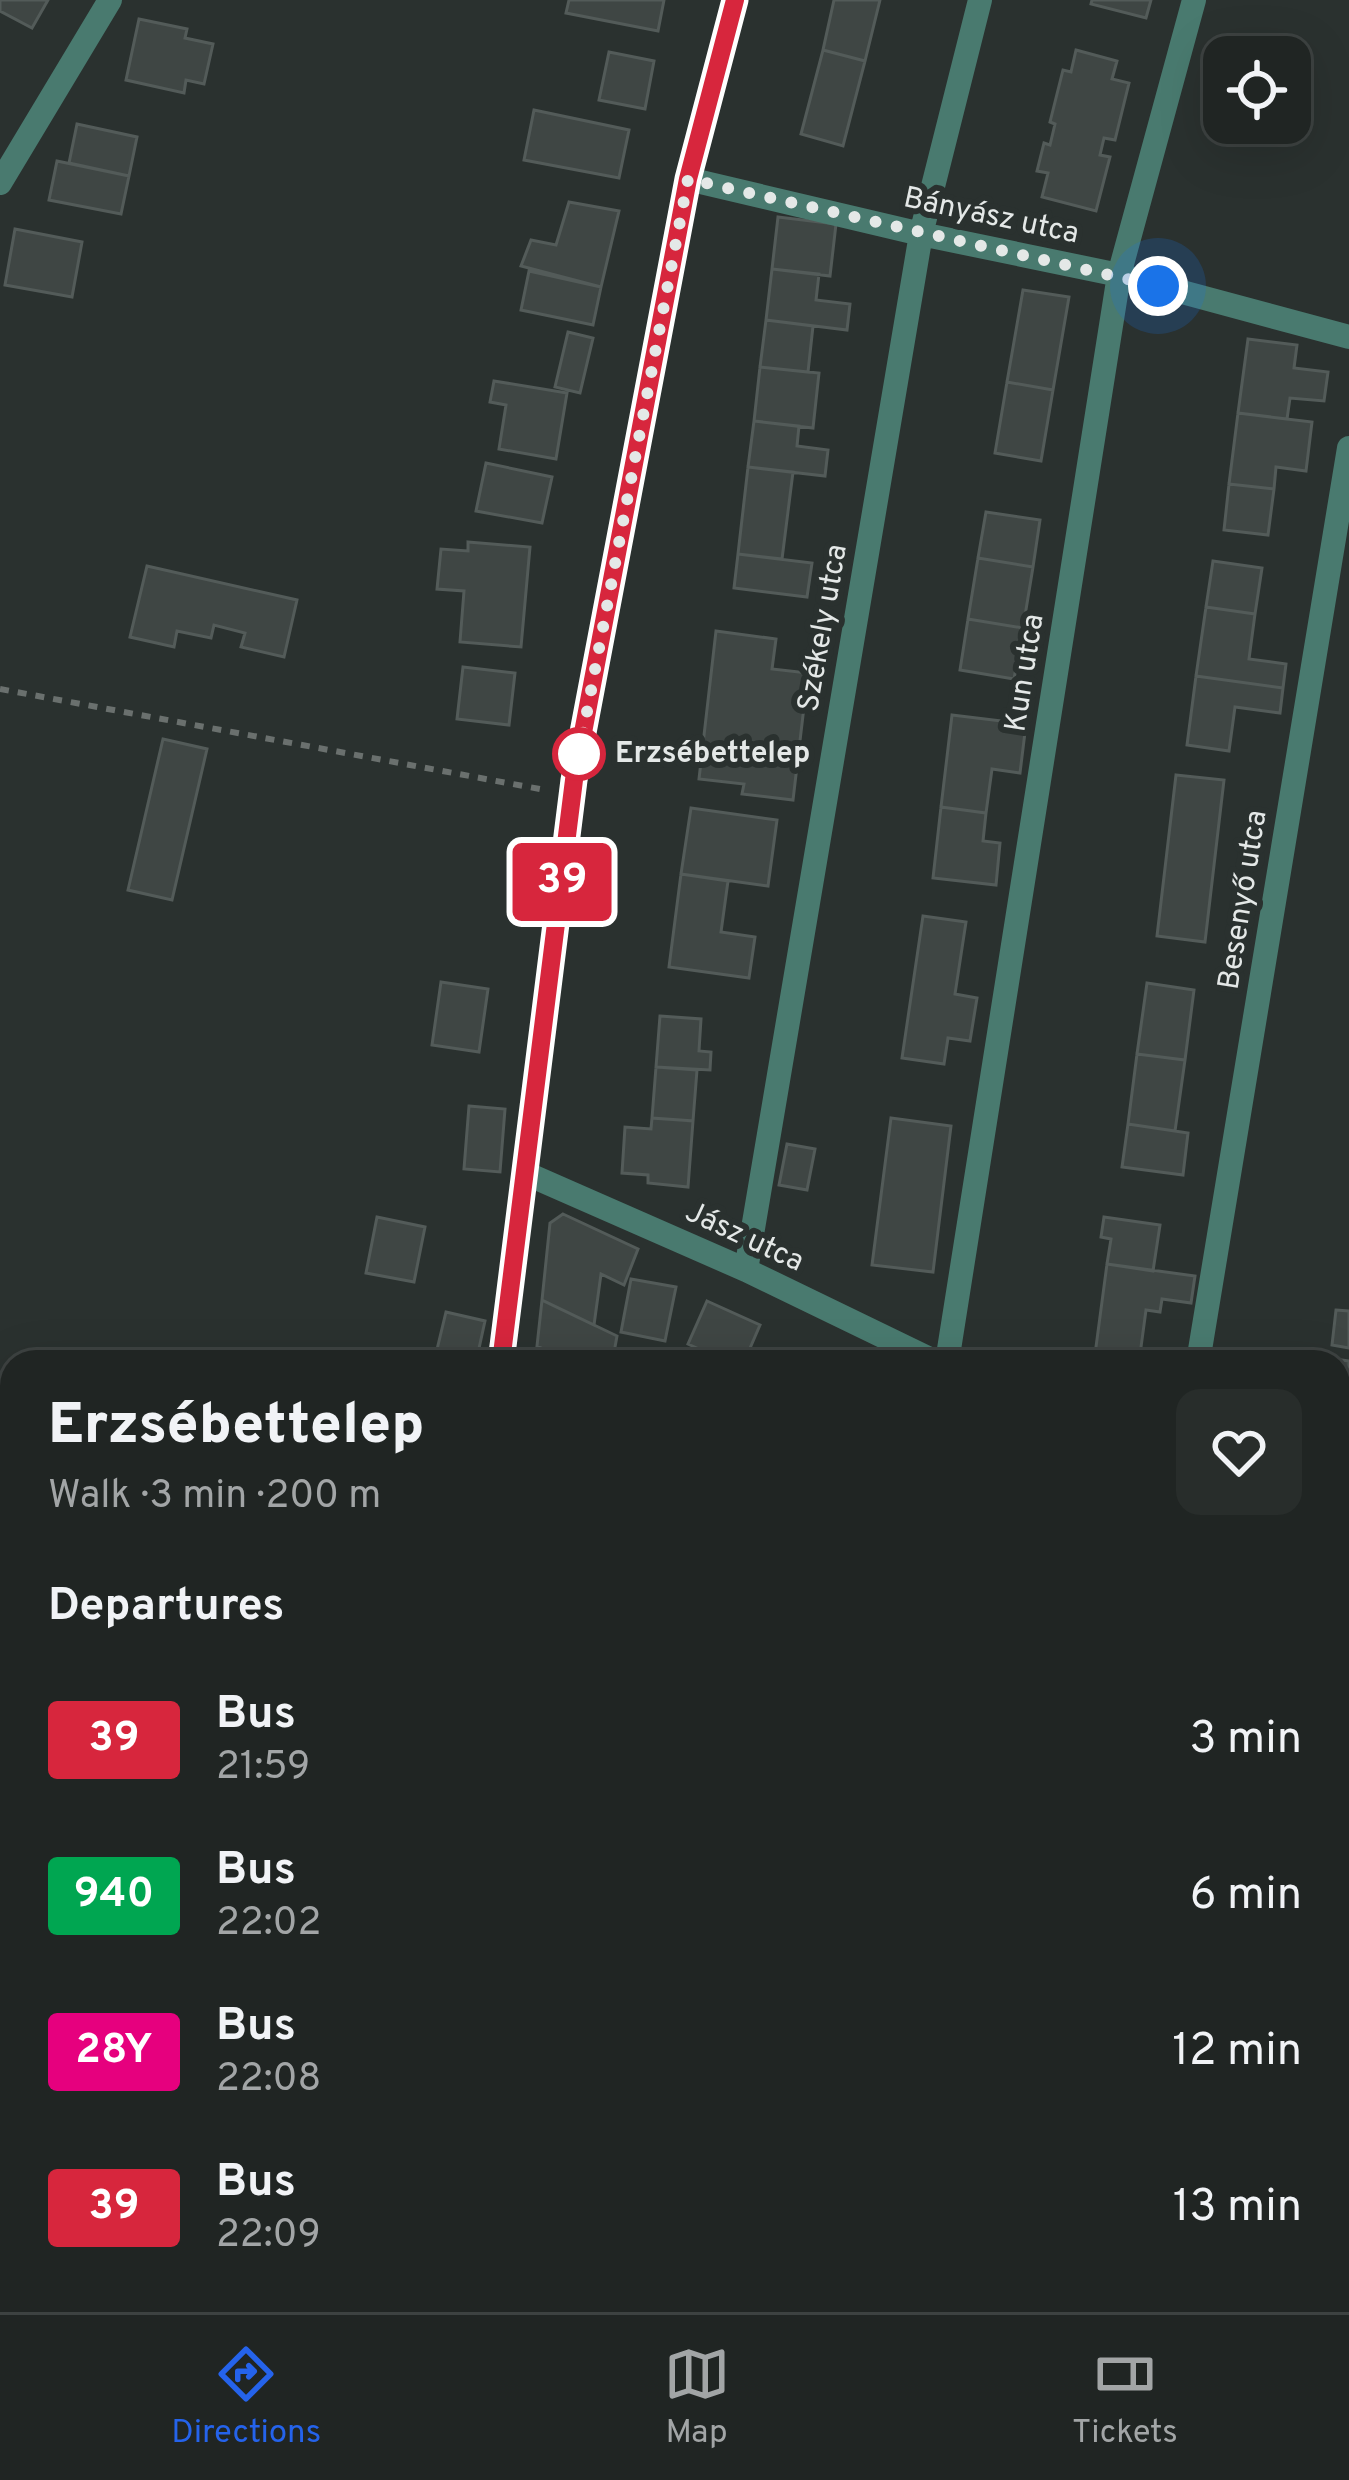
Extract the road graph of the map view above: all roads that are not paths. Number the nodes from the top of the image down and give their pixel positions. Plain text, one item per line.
1 (110, 0) edge
2 (735, 0) edge
3 (980, 0) edge
4 (1195, 0) edge
5 (688, 179) junction
6 (0, 183) edge
7 (921, 234) junction
8 (1119, 275) junction
9 (1349, 337) edge
10 (1349, 448) edge
11 (525, 1173) junction
12 (746, 1270) junction
13 (503, 1350) edge
14 (911, 1350) edge
15 (949, 1350) edge
16 (1200, 1350) edge

1 - 6 street
2 - 5 street
3 - 7 street, Székely utca
4 - 8 street, Kun utca
5 - 7 street, Bányász utca
5 - 11 street
7 - 8 street, Bányász utca
7 - 12 street, Székely utca
8 - 9 street, Bányász utca
8 - 15 street, Kun utca
10 - 16 street, Besenyő utca
11 - 12 street, Jász utca
11 - 13 street
12 - 14 street, Jász utca

